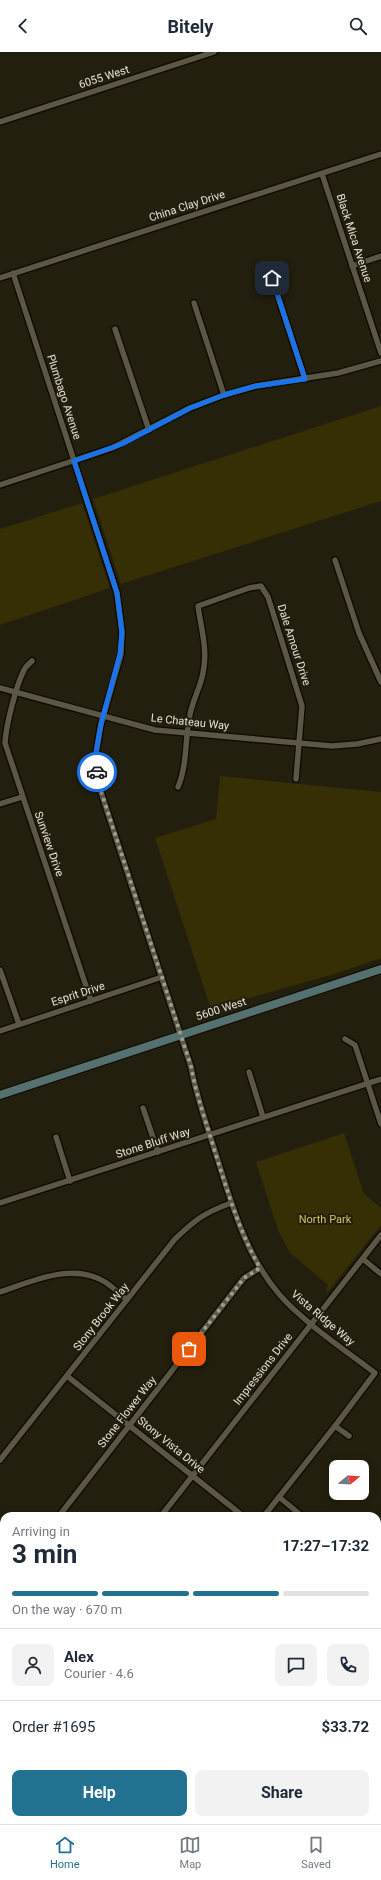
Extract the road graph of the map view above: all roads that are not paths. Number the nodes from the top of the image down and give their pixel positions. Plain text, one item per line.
1 (214, 52) edge
2 (0, 122) edge
3 (381, 154) edge
4 (322, 174) junction
5 (381, 256) edge
6 (352, 266) junction
7 (13, 273) junction
8 (0, 278) edge
9 (272, 278) dead end
10 (194, 303) dead end
11 (115, 329) dead end
12 (381, 353) edge
13 (381, 361) edge
14 (305, 379) junction
15 (224, 395) junction
16 (148, 430) junction
17 (74, 461) junction
18 (0, 485) edge
19 (335, 560) dead end
20 (32, 661) dead end
21 (381, 682) edge
22 (0, 688) edge
23 (16, 693) junction
24 (103, 717) junction
25 (187, 733) junction
26 (381, 739) edge
27 (299, 743) junction
28 (296, 779) dead end
29 (178, 786) dead end
30 (22, 797) junction
31 (0, 804) edge
32 (381, 969) edge
33 (0, 970) edge
34 (162, 977) junction
35 (91, 1001) junction
36 (19, 1024) junction
37 (0, 1031) edge
38 (180, 1034) junction
39 (345, 1039) dead end
40 (249, 1072) dead end
41 (381, 1079) edge
42 (368, 1084) junction
43 (0, 1095) edge
44 (143, 1108) dead end
45 (263, 1117) junction
46 (381, 1124) edge
47 (210, 1135) junction
48 (56, 1137) dead end
49 (158, 1152) junction
50 (70, 1181) junction
51 (0, 1203) edge
52 (231, 1203) junction
53 (381, 1235) edge
54 (363, 1259) junction
55 (260, 1268) junction
56 (381, 1274) edge
57 (0, 1292) edge
58 (127, 1300) junction
59 (311, 1323) junction
60 (67, 1376) junction
61 (130, 1425) junction
62 (335, 1426) junction
63 (349, 1436) dead end
64 (0, 1460) edge
65 (193, 1475) junction
66 (279, 1497) junction
67 (62, 1512) edge
68 (164, 1512) edge
69 (238, 1512) edge
70 (267, 1512) edge
71 (297, 1512) edge

1 - 2 street, 6055 West
3 - 4 street, China Clay Drive
4 - 6 street, Black Mica Avenue
4 - 7 street, China Clay Drive
5 - 6 street
6 - 12 street, Black Mica Avenue
7 - 8 street, China Clay Drive
7 - 17 street, Plumbago Avenue
9 - 14 street
10 - 15 street
11 - 16 street
13 - 14 street
14 - 15 street
15 - 16 street
16 - 17 street
17 - 18 street
17 - 24 street, Plumbago Avenue
19 - 21 street
20 - 23 street, Sunview Drive
22 - 23 street, Le Chateau Way
23 - 24 street, Le Chateau Way
23 - 30 street, Sunview Drive
24 - 25 street, Le Chateau Way
24 - 34 street, Plumbago Avenue
25 - 27 street, Le Chateau Way
25 - 27 street, Dale Amour Drive
25 - 29 street
26 - 27 street, Le Chateau Way
27 - 28 street, Dale Amour Drive
30 - 31 street
30 - 35 street, Sunview Drive
32 - 38 main road, 5600 West
33 - 36 street
34 - 35 street, Esprit Drive
34 - 38 street, Plumbago Avenue
35 - 36 street, Esprit Drive
36 - 37 street, Esprit Drive
38 - 43 main road, 5600 West
38 - 47 street, Vista Ridge Way
39 - 42 street
40 - 45 street
41 - 42 street, Stone Bluff Way
42 - 45 street, Stone Bluff Way
42 - 46 street
44 - 49 street
45 - 47 street, Stone Bluff Way
47 - 49 street, Stone Bluff Way
47 - 52 street, Vista Ridge Way
48 - 50 street
49 - 50 street, Stone Bluff Way
50 - 51 street, Stone Bluff Way
52 - 55 street, Vista Ridge Way
52 - 58 street, Stony Brook Way
53 - 54 street, Impressions Drive
54 - 56 street
54 - 59 street, Impressions Drive
55 - 59 street, Vista Ridge Way
55 - 61 street, Stone Flower Way
57 - 58 street
58 - 60 street, Stony Brook Way
59 - 62 street, Vista Ridge Way
59 - 65 street, Impressions Drive
60 - 61 street, Stony Vista Drive
60 - 64 street, Stony Brook Way
61 - 65 street, Stony Vista Drive
61 - 67 street, Stone Flower Way
62 - 63 street
62 - 66 street, Vista Ridge Way
65 - 68 street, Impressions Drive
65 - 69 street, Stony Vista Drive
66 - 70 street, Vista Ridge Way
66 - 71 street

